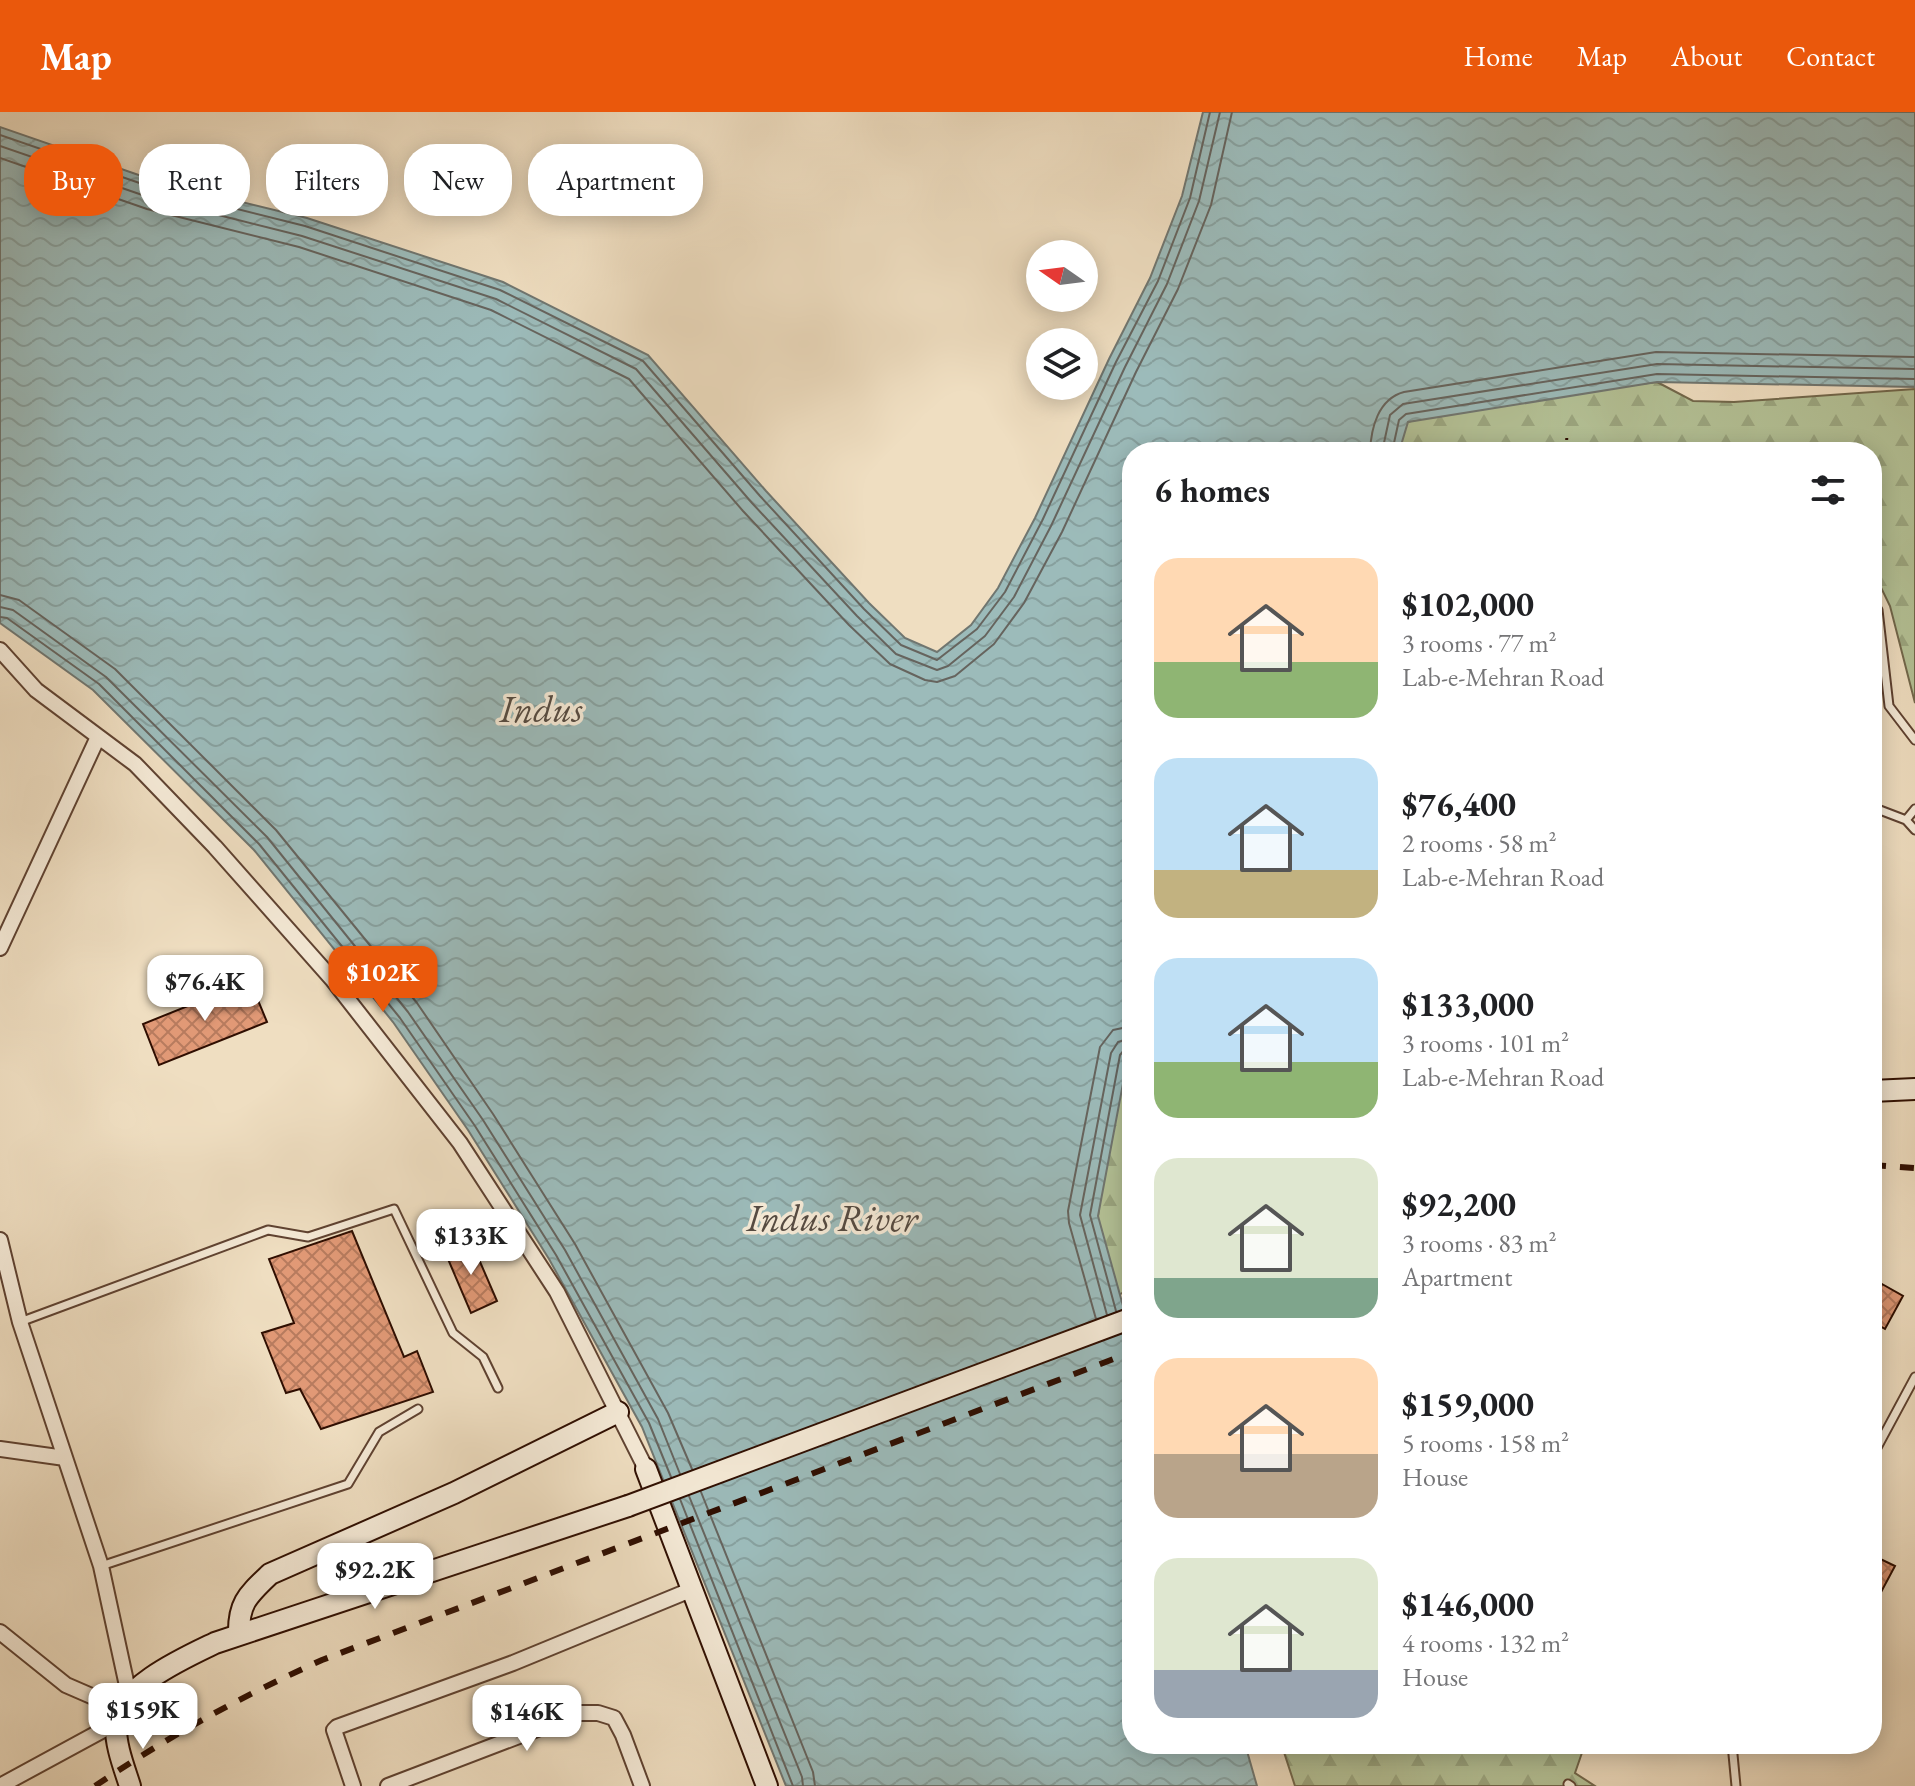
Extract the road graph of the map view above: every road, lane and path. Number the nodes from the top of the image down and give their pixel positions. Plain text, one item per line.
1 (1567, 434) dead end
2 (1567, 442) edge
3 (1882, 645) edge
4 (0, 650) edge
5 (98, 737) junction
6 (1915, 740) edge
7 (1915, 809) edge
8 (1882, 811) edge
9 (1906, 820) junction
10 (1915, 830) edge
11 (0, 948) edge
12 (1915, 1089) edge
13 (1882, 1091) edge
14 (0, 1240) edge
15 (20, 1322) junction
16 (1122, 1322) edge
17 (1915, 1377) edge
18 (498, 1388) dead end
19 (418, 1409) dead end
20 (618, 1412) junction
21 (1882, 1438) edge
22 (0, 1449) edge
23 (65, 1458) junction
24 (646, 1469) joint
25 (101, 1566) junction
26 (693, 1589) junction
27 (0, 1632) edge
28 (239, 1635) junction
29 (121, 1709) junction
30 (1732, 1754) edge
31 (0, 1786) edge
32 (130, 1786) edge
33 (353, 1786) edge
34 (388, 1786) edge
35 (642, 1786) edge
36 (767, 1786) edge
37 (1736, 1786) edge

1 - 2 path
3 - 6 lane
4 - 5 street
5 - 11 street
5 - 20 street
7 - 9 lane
8 - 9 lane
9 - 10 lane
12 - 13 main road
14 - 15 street
15 - 18 lane
15 - 23 street
16 - 28 main road, bridge
17 - 21 lane
19 - 25 lane
20 - 24 street
20 - 28 main road
22 - 23 street
23 - 25 street
24 - 26 main road
25 - 29 street
26 - 33 street
26 - 36 main road
27 - 29 street
28 - 29 main road
29 - 31 street
29 - 32 main road
30 - 37 lane
34 - 35 street

